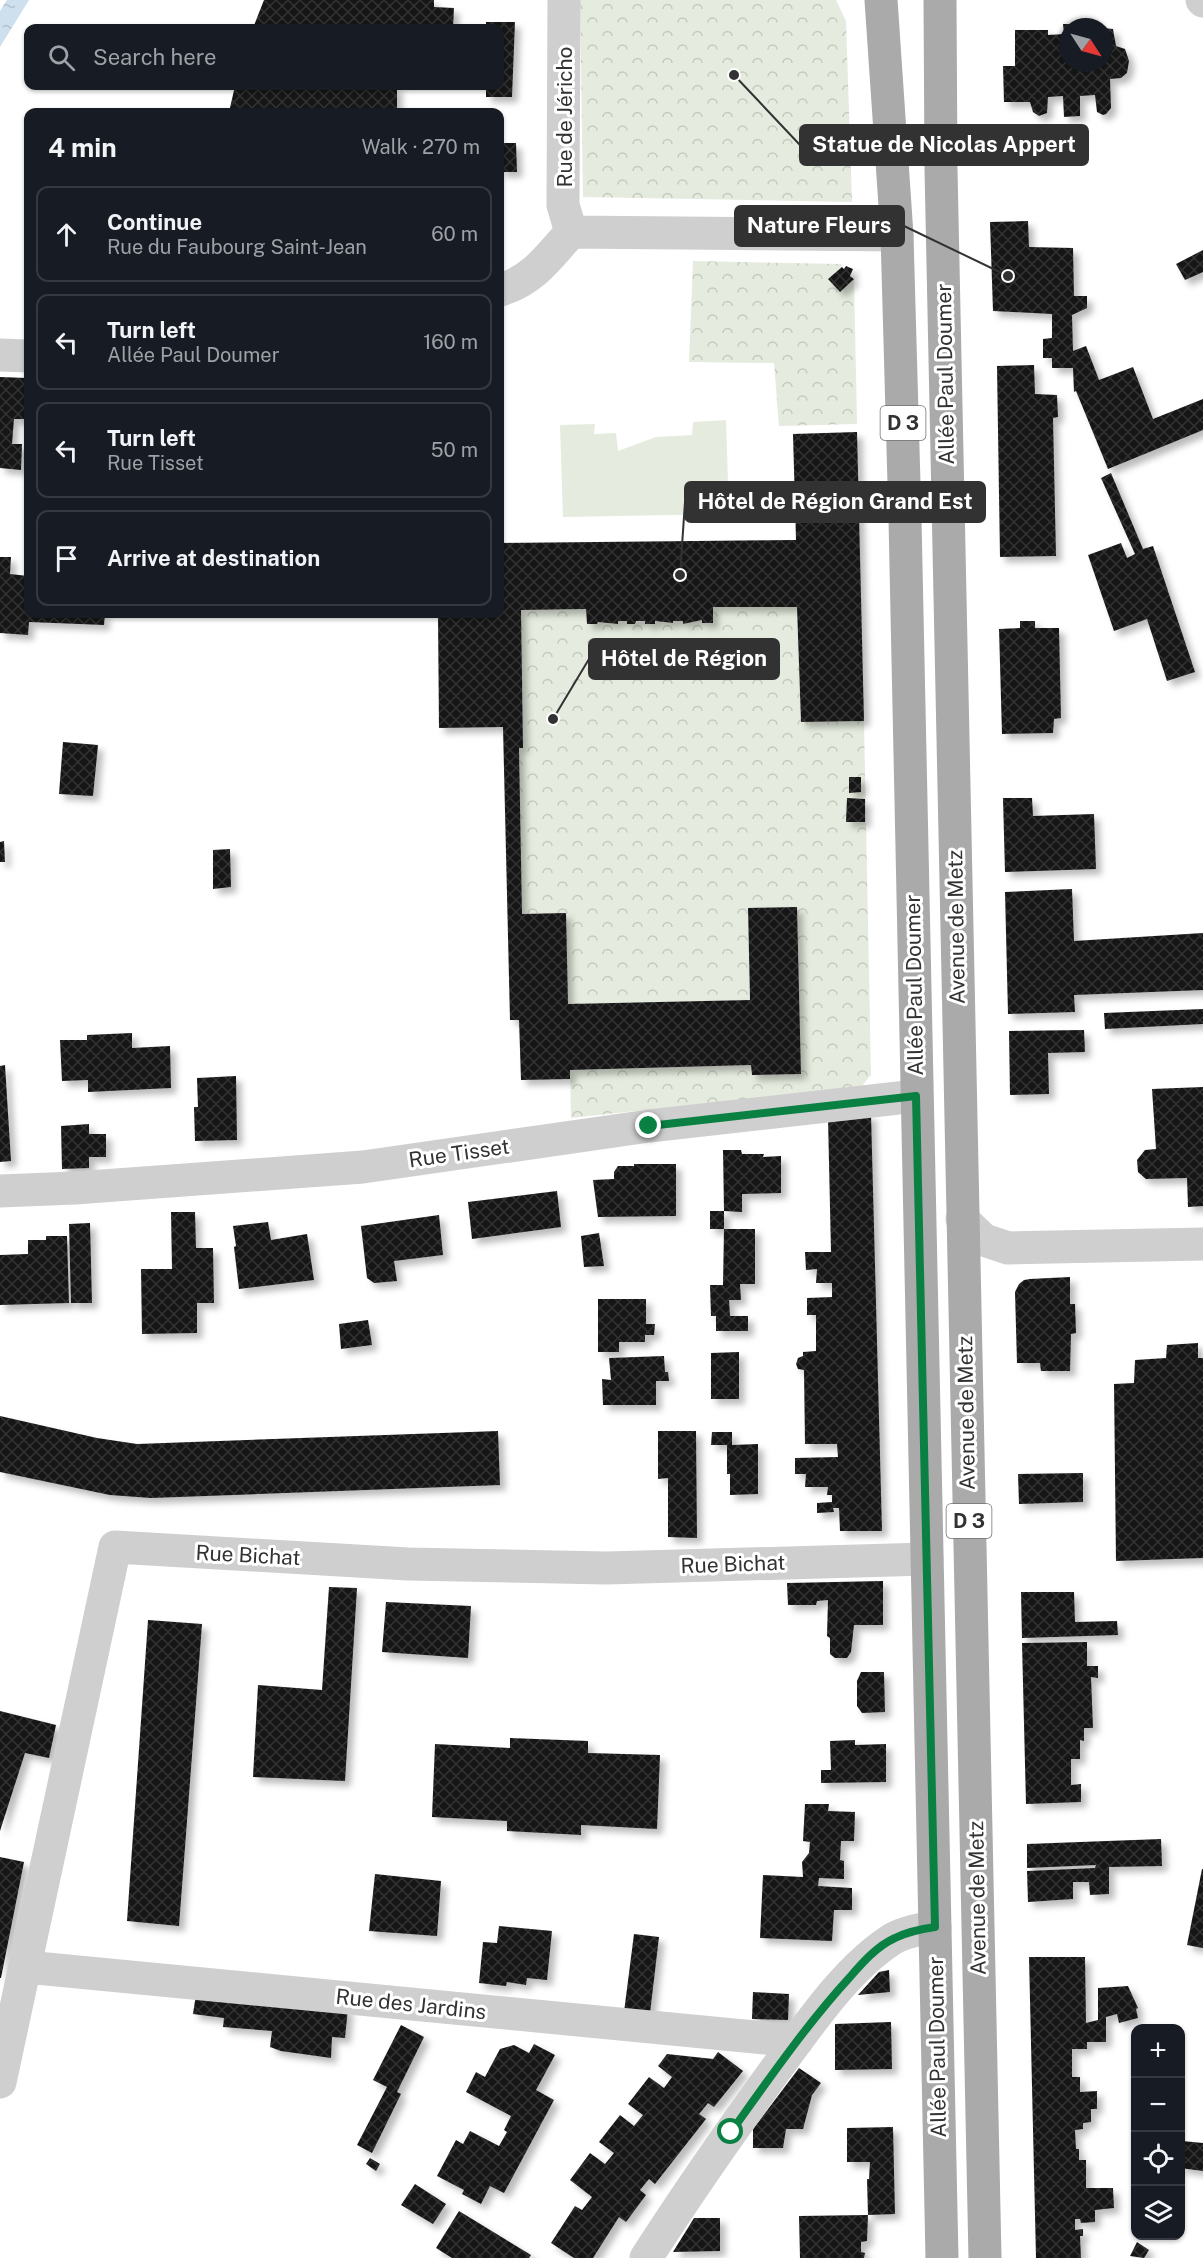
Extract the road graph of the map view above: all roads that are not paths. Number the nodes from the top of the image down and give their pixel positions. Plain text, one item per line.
1 (564, 0) edge
2 (881, 0) edge
3 (940, 0) edge
4 (571, 232) junction
5 (897, 235) junction
6 (504, 289) edge
7 (0, 355) edge
8 (24, 356) edge
9 (953, 783) joint
10 (916, 1096) junction
11 (0, 1191) edge
12 (962, 1219) junction
13 (1203, 1244) edge
14 (927, 1559) junction
15 (935, 1927) junction
16 (26, 1966) junction
17 (797, 2041) junction
18 (0, 2082) edge
19 (646, 2258) edge
20 (942, 2258) edge
21 (985, 2258) edge

1 - 4 street, Rue de Jéricho
2 - 5 main road, Allée Paul Doumer / D 3
3 - 9 main road, Allée Paul Doumer / D 3
4 - 5 street
4 - 6 street
5 - 10 main road, Allée Paul Doumer / D 3
7 - 8 street
9 - 12 main road, Avenue de Metz / D 3
10 - 11 street, Rue Tisset
10 - 14 main road, Allée Paul Doumer / D 3
12 - 13 street
12 - 21 main road, Avenue de Metz / D 3
14 - 15 main road, Allée Paul Doumer / D 3
14 - 16 street, Rue Bichat
15 - 17 street
15 - 20 main road, Allée Paul Doumer / D 3
16 - 17 street, Rue des Jardins
16 - 18 street, Rue Bichat
17 - 19 street

